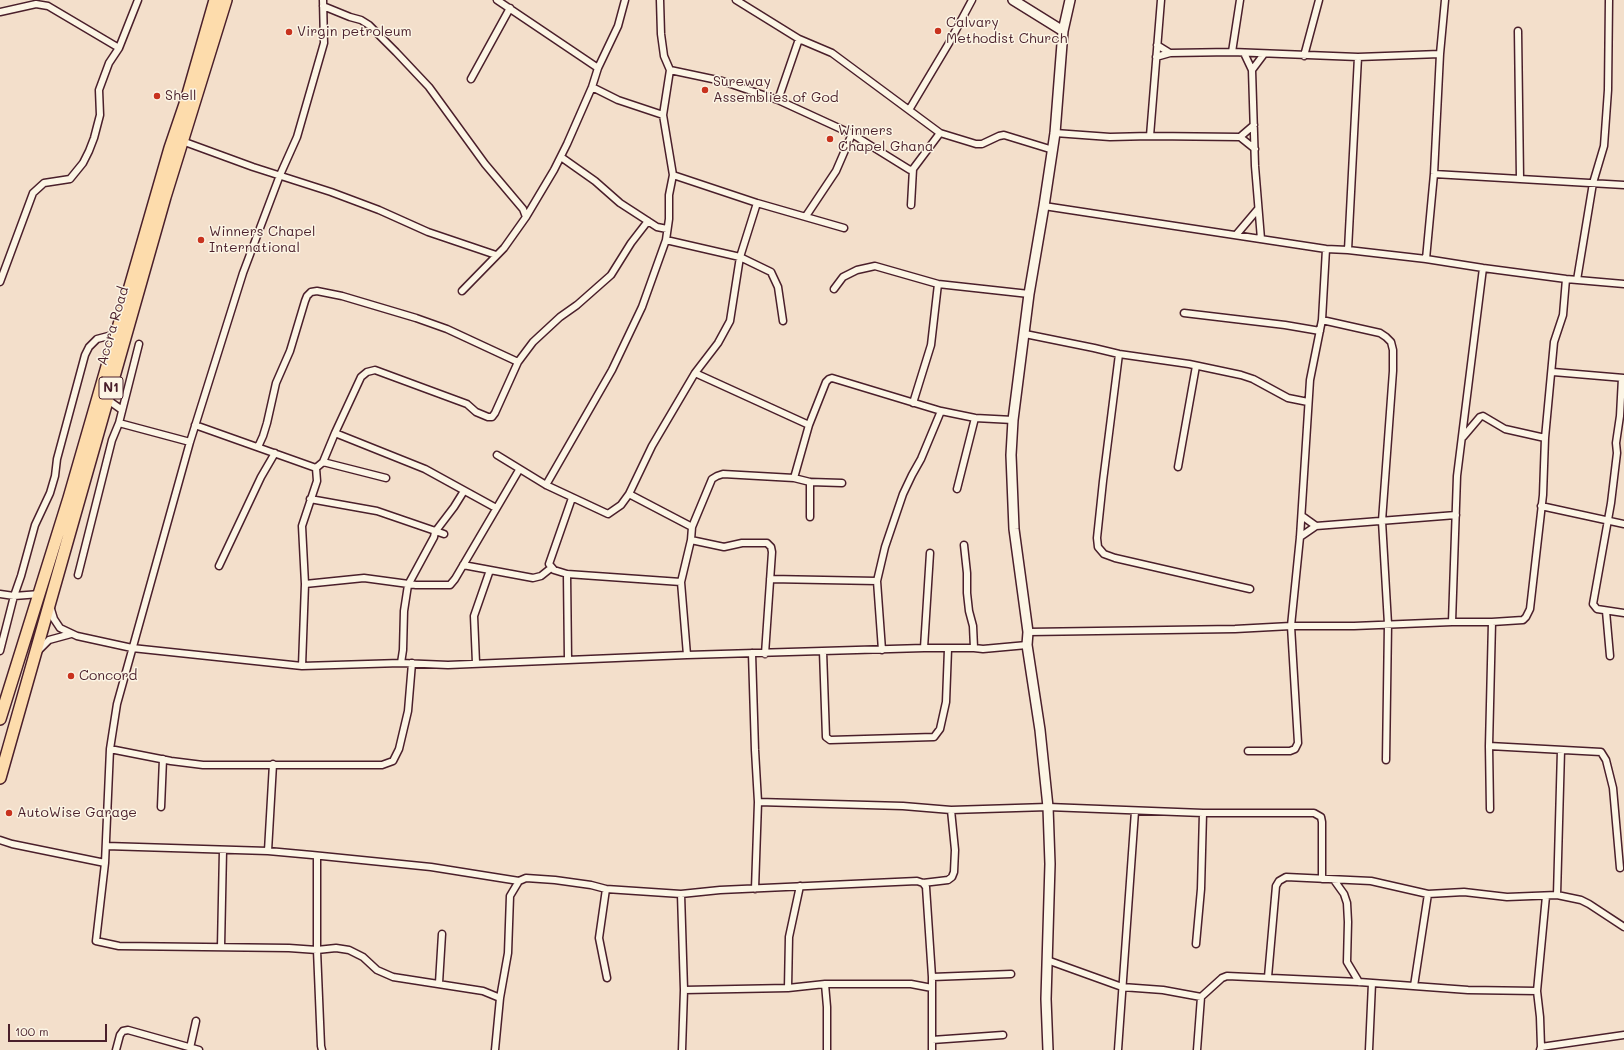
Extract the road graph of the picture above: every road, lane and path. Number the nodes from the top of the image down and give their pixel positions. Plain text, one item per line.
1 (138, 0) edge
2 (214, 0) edge
3 (226, 0) edge
4 (497, 0) edge
5 (625, 0) edge
6 (660, 0) edge
7 (736, 0) edge
8 (972, 0) edge
9 (1013, 0) edge
10 (1070, 0) edge
11 (1162, 0) edge
12 (1240, 0) edge
13 (1319, 0) edge
14 (1445, 0) edge
15 (1610, 0) edge
16 (26, 3) edge
17 (323, 3) edge
18 (510, 8) junction
19 (0, 12) edge
20 (1518, 31) dead end
21 (1062, 32) junction
22 (799, 39) junction
23 (1157, 44) junction
24 (119, 48) junction
25 (1232, 52) junction
26 (1170, 53) junction
27 (1244, 53) junction
28 (1264, 54) junction
29 (1440, 54) junction
30 (1304, 56) junction
31 (1156, 57) junction
32 (1358, 57) junction
33 (598, 68) junction
34 (670, 70) junction
35 (1252, 70) junction
36 (471, 79) dead end
37 (592, 87) junction
38 (778, 100) junction
39 (909, 110) junction
40 (664, 115) junction
41 (1254, 125) junction
42 (940, 133) junction
43 (1055, 133) junction
44 (852, 134) junction
45 (1150, 136) junction
46 (1240, 137) junction
47 (182, 141) junction
48 (1255, 149) junction
49 (1052, 150) junction
50 (561, 157) junction
51 (914, 169) junction
52 (1434, 174) junction
53 (280, 175) junction
54 (673, 175) junction
55 (1520, 178) junction
56 (1593, 183) junction
57 (1624, 185) edge
58 (757, 203) junction
59 (911, 205) dead end
60 (1044, 206) junction
61 (1258, 209) junction
62 (806, 216) junction
63 (526, 217) junction
64 (648, 222) junction
65 (844, 228) dead end
66 (667, 229) junction
67 (1236, 235) junction
68 (1261, 239) junction
69 (666, 240) junction
70 (1326, 248) junction
71 (1348, 250) junction
72 (496, 255) junction
73 (740, 257) junction
74 (1426, 259) junction
75 (1483, 268) junction
76 (1566, 279) junction
77 (1577, 280) junction
78 (0, 282) edge
79 (938, 284) junction
80 (1624, 284) edge
81 (834, 288) dead end
82 (462, 291) dead end
83 (1029, 294) junction
84 (1184, 313) dead end
85 (1322, 320) junction
86 (783, 321) dead end
87 (1320, 331) junction
88 (116, 334) junction
89 (1025, 334) junction
90 (139, 344) dead end
91 (1119, 354) junction
92 (518, 362) junction
93 (1196, 366) junction
94 (1552, 372) junction
95 (695, 373) junction
96 (1623, 378) edge
97 (108, 400) junction
98 (1308, 402) junction
99 (912, 403) junction
100 (122, 410) junction
101 (941, 411) junction
102 (975, 418) junction
103 (1013, 420) junction
104 (119, 424) junction
105 (195, 425) junction
106 (809, 425) junction
107 (335, 433) junction
108 (1462, 438) junction
109 (1545, 438) junction
110 (190, 442) junction
111 (258, 447) junction
112 (274, 453) junction
113 (497, 455) dead end
114 (323, 462) junction
115 (1178, 467) dead end
116 (316, 468) junction
117 (518, 470) junction
118 (386, 478) dead end
119 (794, 478) junction
120 (810, 482) junction
121 (842, 483) dead end
122 (546, 485) junction
123 (957, 489) dead end
124 (464, 491) junction
125 (629, 494) junction
126 (572, 498) junction
127 (310, 499) junction
128 (1541, 506) junction
129 (496, 508) junction
130 (1456, 515) junction
131 (1302, 516) junction
132 (810, 517) dead end
133 (1608, 520) junction
134 (1382, 521) junction
135 (1624, 524) edge
136 (1316, 526) junction
137 (692, 527) junction
138 (435, 532) junction
139 (444, 534) dead end
140 (1300, 537) junction
141 (691, 540) junction
142 (964, 545) dead end
143 (930, 553) dead end
144 (463, 565) junction
145 (219, 566) dead end
146 (551, 568) junction
147 (490, 570) junction
148 (78, 574) dead end
149 (567, 574) junction
150 (770, 579) junction
151 (681, 582) junction
152 (878, 582) junction
153 (305, 584) junction
154 (408, 585) junction
155 (1250, 589) dead end
156 (0, 594) edge
157 (40, 594) junction
158 (14, 596) junction
159 (50, 604) junction
160 (1606, 612) junction
161 (1624, 613) edge
162 (1452, 622) junction
163 (1492, 622) junction
164 (1388, 624) junction
165 (1291, 626) junction
166 (1028, 632) junction
167 (71, 634) junction
168 (1027, 645) junction
169 (132, 648) junction
170 (924, 648) junction
171 (974, 648) junction
172 (948, 649) junction
173 (882, 650) junction
174 (0, 651) edge
175 (823, 651) junction
176 (752, 653) junction
177 (36, 654) junction
178 (765, 654) junction
179 (687, 655) junction
180 (1610, 656) dead end
181 (568, 659) junction
182 (401, 663) junction
183 (412, 663) junction
184 (476, 663) junction
185 (302, 666) junction
186 (0, 719) edge
187 (1489, 746) junction
188 (110, 749) junction
189 (1561, 750) junction
190 (1248, 751) dead end
191 (163, 759) junction
192 (1386, 760) dead end
193 (273, 764) junction
194 (0, 778) edge
195 (758, 802) junction
196 (161, 807) dead end
197 (1048, 807) junction
198 (1490, 809) dead end
199 (951, 810) junction
200 (1135, 811) junction
201 (1203, 813) junction
202 (0, 840) edge
203 (106, 846) junction
204 (223, 850) junction
205 (268, 851) junction
206 (317, 856) junction
207 (105, 863) junction
208 (1620, 868) dead end
209 (1322, 879) junction
210 (1334, 880) junction
211 (519, 881) junction
212 (923, 883) junction
213 (800, 886) junction
214 (606, 889) junction
215 (755, 889) junction
216 (681, 894) junction
217 (1428, 894) junction
218 (1557, 895) junction
219 (1546, 896) junction
220 (1624, 927) edge
221 (442, 934) dead end
222 (1196, 944) dead end
223 (221, 947) junction
224 (317, 950) junction
225 (1047, 960) junction
226 (1011, 974) dead end
227 (932, 977) junction
228 (1268, 977) junction
229 (607, 978) dead end
230 (1359, 982) junction
231 (438, 983) junction
232 (1372, 983) junction
233 (825, 984) junction
234 (1414, 986) junction
235 (1122, 987) junction
236 (788, 988) junction
237 (932, 988) junction
238 (684, 990) junction
239 (1537, 991) junction
240 (1201, 997) junction
241 (500, 998) junction
242 (196, 1021) dead end
243 (1003, 1035) dead end
244 (1624, 1035) edge
245 (932, 1040) junction
246 (190, 1048) junction
247 (1540, 1049) edge
248 (116, 1050) edge
249 (199, 1050) edge
250 (322, 1050) edge
251 (495, 1050) edge
252 (682, 1050) edge
253 (827, 1050) edge
254 (932, 1050) edge
255 (1048, 1050) edge
256 (1118, 1050) edge
257 (1197, 1050) edge
258 (1369, 1050) edge

1 - 24 street
2 - 88 highway, Accra Road / N1
3 - 47 highway, Accra Road / N1
4 - 18 street
5 - 33 street
6 - 34 street
7 - 22 street
8 - 39 street
9 - 21 street
10 - 21 street
11 - 23 street
12 - 25 street
13 - 30 street
14 - 29 street
15 - 56 street
16 - 19 street
16 - 24 street
17 - 53 street
17 - 63 street
18 - 33 street
18 - 36 street
20 - 55 street
21 - 43 street
22 - 38 street
22 - 39 street
23 - 26 street
23 - 31 street
24 - 78 street
25 - 26 street
25 - 27 street
26 - 31 street
27 - 28 street
27 - 35 street
28 - 30 street
28 - 35 street
29 - 32 street
29 - 52 street
30 - 32 street
31 - 45 street
32 - 71 street
33 - 37 street
34 - 38 street
34 - 40 street
35 - 41 street
37 - 40 street
37 - 50 street
38 - 44 street
39 - 42 street
40 - 54 street
41 - 46 street
41 - 48 street
42 - 49 street
42 - 51 street
43 - 45 street
43 - 49 street
44 - 51 street
44 - 62 street
45 - 46 street
46 - 48 street
47 - 53 street
47 - 97 highway, Accra Road / N1
48 - 61 street
49 - 60 street
50 - 63 street
50 - 64 street
51 - 59 street
52 - 55 street
52 - 74 street
53 - 72 street
53 - 105 street
54 - 58 street
54 - 66 street
55 - 56 street
56 - 57 street
56 - 77 street
58 - 62 street
58 - 73 street
60 - 67 street
60 - 83 street
61 - 67 street
61 - 68 street
62 - 65 street
63 - 72 street
64 - 66 street
64 - 92 street
66 - 69 street
67 - 68 street
68 - 70 street
69 - 73 street
69 - 122 street
70 - 71 street
70 - 85 street
71 - 74 street
72 - 82 street
73 - 86 street
73 - 95 street
74 - 75 street
75 - 76 street
75 - 108 street
76 - 77 street
76 - 94 street
77 - 80 street
79 - 81 street
79 - 83 street
79 - 99 street
83 - 89 street
84 - 87 street
85 - 87 street
85 - 134 street
87 - 98 street
88 - 157 highway, Accra Road / N1
88 - 158 street
89 - 91 street
89 - 103 street
90 - 100 street
91 - 93 street
91 - 155 street
92 - 107 street
92 - 111 street
93 - 98 street
93 - 115 street
94 - 96 street
94 - 109 street
95 - 106 street
95 - 125 street
96 - 133 street
97 - 100 street
97 - 159 highway, Accra Road / N1
98 - 131 street
99 - 101 street
99 - 106 street
100 - 104 street
101 - 102 street
101 - 152 street
102 - 103 street
102 - 123 street
103 - 166 street
104 - 110 street
104 - 148 street
105 - 110 street
105 - 111 street
106 - 119 street
107 - 114 street
107 - 124 street
108 - 109 street
108 - 130 street
109 - 128 street
110 - 169 street
111 - 112 street
112 - 116 street
112 - 145 street
113 - 117 street
114 - 116 street
114 - 118 street
116 - 127 street
117 - 122 street
117 - 129 street
119 - 120 street
119 - 137 street
120 - 121 street
120 - 132 street
122 - 126 street
124 - 129 street
124 - 138 street
125 - 126 street
125 - 137 street
126 - 146 street
127 - 138 street
127 - 153 street
128 - 133 street
128 - 163 street
129 - 144 street
130 - 134 street
130 - 162 street
131 - 136 street
131 - 140 street
133 - 135 street
133 - 160 street
134 - 136 street
134 - 164 street
136 - 140 street
137 - 141 street
138 - 139 street
138 - 154 street
140 - 165 street
141 - 150 street
141 - 151 street
142 - 171 street
143 - 170 street
144 - 147 street
144 - 154 street
146 - 147 street
146 - 149 street
147 - 184 street
149 - 151 street
149 - 181 street
150 - 152 street
150 - 178 street
151 - 179 street
152 - 173 street
153 - 154 street
153 - 185 street
154 - 182 street
156 - 158 street
157 - 158 street
157 - 186 highway, Accra Road / N1
158 - 174 street
159 - 167 street
159 - 177 highway, Accra Road / N1
160 - 161 street
160 - 180 street
162 - 163 street
162 - 164 street
163 - 187 street
164 - 165 street
164 - 192 street
165 - 166 street
165 - 190 street
166 - 168 street
167 - 169 street
167 - 177 street
168 - 171 street
168 - 197 street
169 - 185 street
169 - 188 street
170 - 172 street
170 - 173 street
171 - 172 street
172 - 175 street
173 - 175 street
175 - 178 street
176 - 178 street
176 - 179 street
176 - 195 street
177 - 194 highway, Accra Road / N1
179 - 181 street
181 - 184 street
182 - 183 street
182 - 185 street
183 - 184 street
183 - 193 street
187 - 189 street
187 - 198 street
188 - 191 street
188 - 203 street
189 - 208 street
189 - 218 street
191 - 193 street
191 - 196 street
193 - 205 street
195 - 199 street
195 - 215 street
197 - 199 street
197 - 200 street
197 - 225 street
199 - 212 street
200 - 201 street
200 - 235 street
201 - 209 street
201 - 222 street
202 - 207 street
203 - 204 street
203 - 207 street
204 - 205 street
204 - 223 street
205 - 206 street
206 - 211 street
206 - 224 street
207 - 223 street
209 - 210 street
209 - 228 street
210 - 217 street
210 - 230 street
211 - 214 street
211 - 241 street
212 - 213 street
212 - 227 street
213 - 215 street
213 - 236 street
214 - 216 street
214 - 229 street
215 - 216 street
216 - 238 street
217 - 219 street
217 - 234 street
218 - 219 street
218 - 220 street
219 - 239 street
221 - 231 street
223 - 224 street
224 - 231 street
224 - 250 street
225 - 235 street
225 - 255 street
226 - 227 street
227 - 237 street
228 - 230 street
228 - 240 street
230 - 232 street
231 - 241 street
232 - 234 street
232 - 258 street
233 - 236 street
233 - 237 street
233 - 253 street
234 - 239 street
235 - 240 street
235 - 256 street
236 - 238 street
237 - 245 street
238 - 252 street
239 - 247 street
240 - 257 street
241 - 251 street
242 - 246 street
243 - 245 street
244 - 247 street
245 - 254 street
246 - 248 street
246 - 249 street

